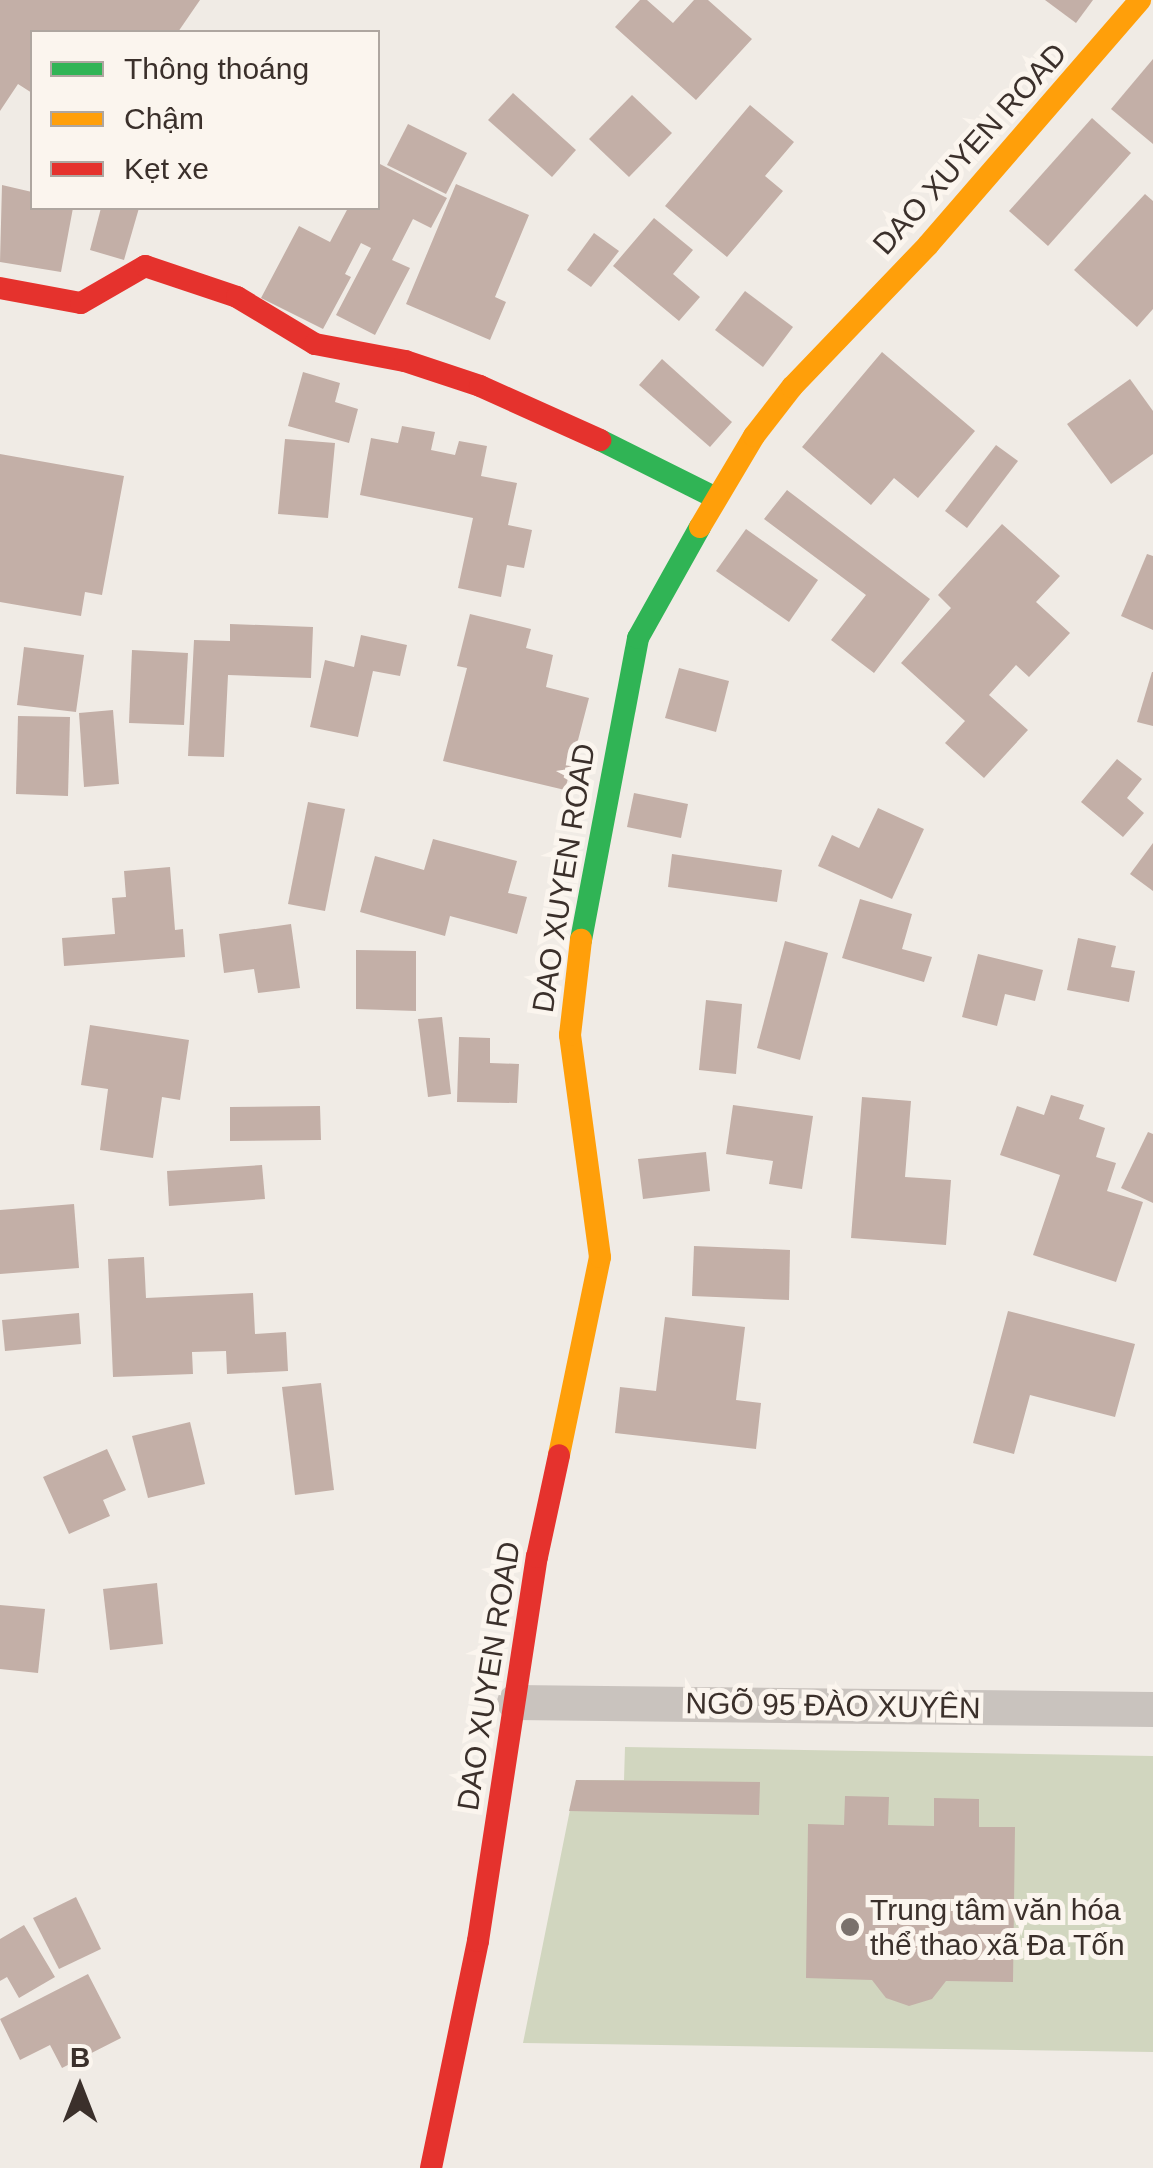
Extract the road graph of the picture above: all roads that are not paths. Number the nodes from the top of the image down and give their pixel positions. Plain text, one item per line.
1 (1140, 0) edge
2 (0, 288) edge
3 (716, 498) junction
4 (514, 1702) junction
5 (1153, 1709) edge
6 (432, 2168) edge

1 - 3 street, DAO XUYEN ROAD
2 - 3 street
3 - 4 street, DAO XUYEN ROAD
4 - 5 street, NGÕ 95 ĐÀO XUYÊN
4 - 6 street, DAO XUYEN ROAD

